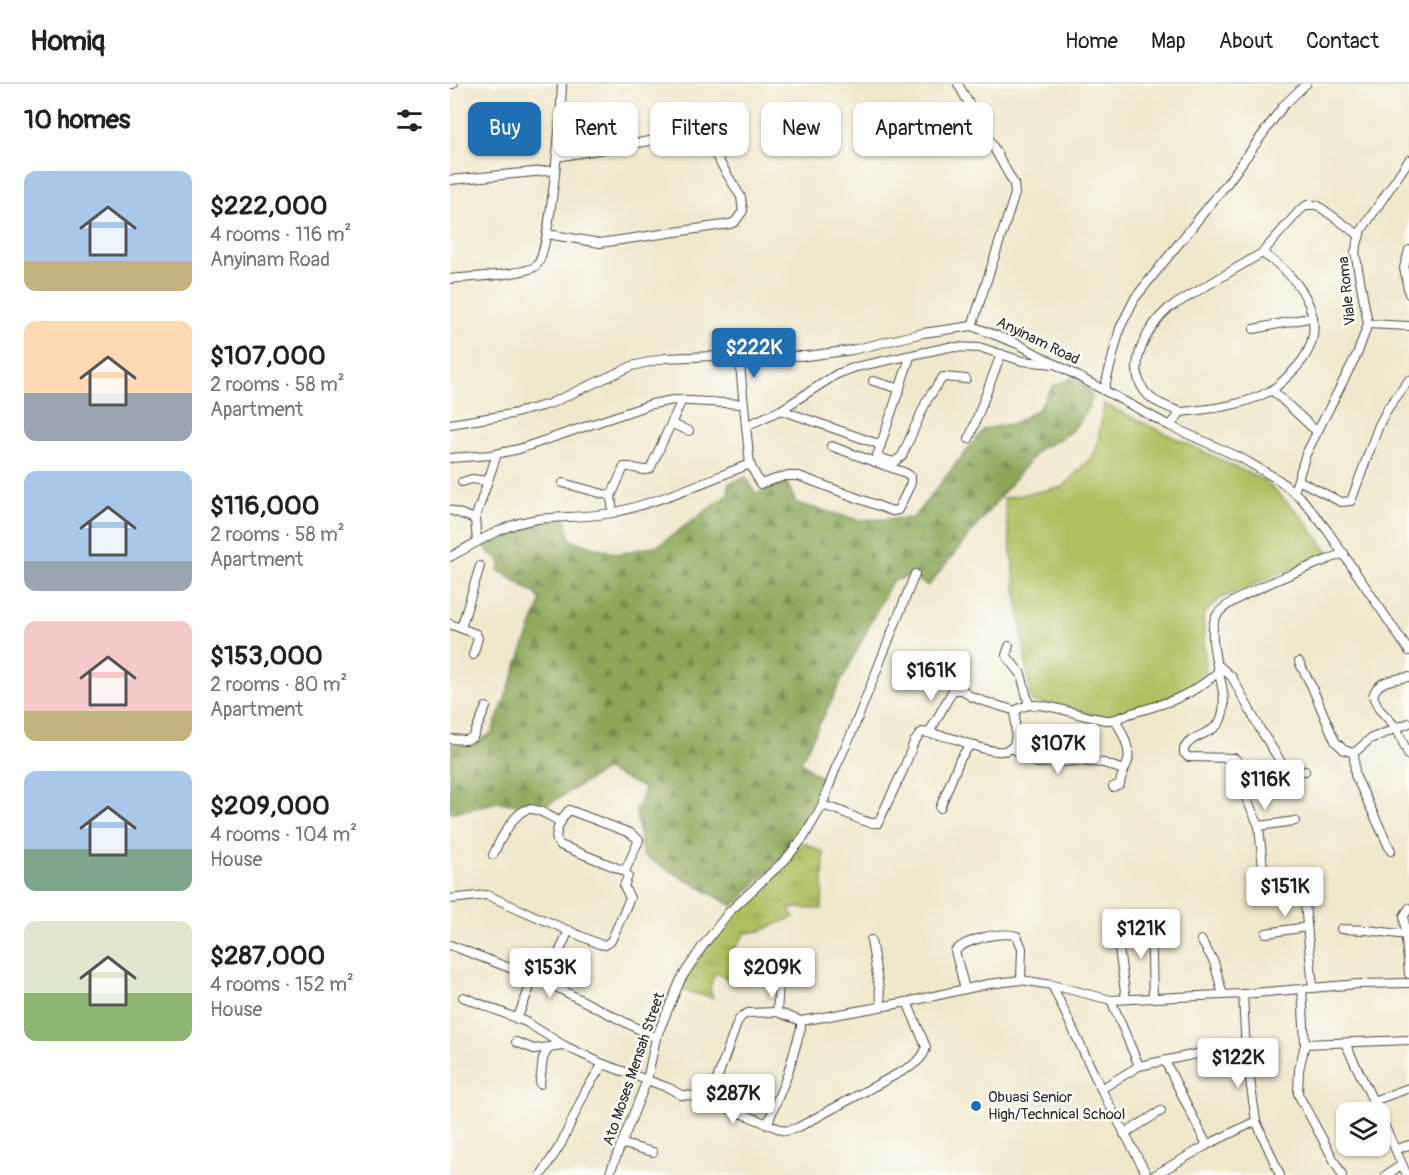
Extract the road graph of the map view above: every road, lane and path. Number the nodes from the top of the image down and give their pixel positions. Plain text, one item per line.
1 (562, 84) edge
2 (958, 84) edge
3 (1306, 84) edge
4 (557, 157) junction
5 (1409, 160) edge
6 (555, 170) junction
7 (450, 180) edge
8 (547, 234) junction
9 (1359, 236) junction
10 (1409, 250) edge
11 (1262, 252) junction
12 (450, 279) edge
13 (1409, 294) edge
14 (1313, 317) junction
15 (1368, 324) junction
16 (972, 326) junction
17 (1409, 326) edge
18 (1254, 329) dead end
19 (1001, 354) junction
20 (739, 355) junction
21 (910, 357) junction
22 (1059, 365) junction
23 (966, 379) dead end
24 (1409, 380) edge
25 (873, 381) dead end
26 (900, 389) junction
27 (1104, 390) junction
28 (1272, 390) junction
29 (682, 400) junction
30 (743, 404) junction
31 (781, 410) junction
32 (1181, 412) junction
33 (450, 424) edge
34 (672, 424) junction
35 (746, 426) junction
36 (1170, 426) junction
37 (689, 431) dead end
38 (1316, 431) junction
39 (969, 439) dead end
40 (880, 445) junction
41 (831, 446) dead end
42 (497, 454) junction
43 (450, 458) edge
44 (876, 459) junction
45 (750, 464) junction
46 (1298, 480) junction
47 (462, 482) dead end
48 (487, 482) junction
49 (562, 483) dead end
50 (1294, 492) junction
51 (611, 496) junction
52 (450, 510) edge
53 (614, 513) junction
54 (475, 519) junction
55 (477, 542) junction
56 (1344, 553) junction
57 (450, 557) edge
58 (480, 566) dead end
59 (915, 574) dead end
60 (450, 624) edge
61 (461, 628) junction
62 (1009, 646) dead end
63 (1409, 651) edge
64 (473, 655) dead end
65 (1299, 662) dead end
66 (1217, 668) junction
67 (1409, 677) edge
68 (1203, 685) junction
69 (1222, 688) junction
70 (1029, 705) junction
71 (486, 707) dead end
72 (1016, 711) junction
73 (1115, 719) junction
74 (1409, 723) edge
75 (1396, 727) junction
76 (929, 733) junction
77 (450, 739) edge
78 (970, 745) junction
79 (1012, 748) junction
80 (1354, 753) junction
81 (1409, 756) edge
82 (1124, 770) junction
83 (1305, 771) dead end
84 (1113, 787) dead end
85 (822, 806) junction
86 (940, 808) dead end
87 (1295, 821) dead end
88 (561, 822) junction
89 (1259, 826) junction
90 (1391, 851) dead end
91 (493, 855) dead end
92 (1263, 868) dead end
93 (625, 871) junction
94 (450, 899) edge
95 (1305, 904) dead end
96 (1409, 908) edge
97 (1307, 927) junction
98 (1341, 929) dead end
99 (569, 930) junction
100 (1266, 933) dead end
101 (1407, 934) junction
102 (871, 940) dead end
103 (1201, 940) dead end
104 (450, 945) edge
105 (555, 962) junction
106 (580, 972) dead end
107 (1409, 974) edge
108 (534, 977) junction
109 (1020, 980) junction
110 (546, 982) junction
111 (1409, 983) edge
112 (779, 985) dead end
113 (1052, 985) junction
114 (1313, 987) junction
115 (965, 989) junction
116 (1302, 989) junction
117 (1243, 994) junction
118 (1222, 995) junction
119 (463, 997) dead end
120 (1153, 998) junction
121 (1126, 999) junction
122 (1111, 1000) junction
123 (907, 1002) junction
124 (882, 1006) junction
125 (777, 1012) junction
126 (517, 1019) junction
127 (801, 1020) junction
128 (656, 1038) junction
129 (1409, 1040) edge
130 (516, 1042) dead end
131 (1345, 1043) junction
132 (1305, 1044) junction
133 (563, 1045) junction
134 (549, 1047) junction
135 (1246, 1053) junction
136 (1165, 1061) junction
137 (603, 1064) junction
138 (1139, 1066) junction
139 (647, 1080) junction
140 (540, 1084) dead end
141 (1409, 1088) edge
142 (1101, 1089) junction
143 (709, 1101) junction
144 (1372, 1101) joint
145 (1161, 1111) dead end
146 (1256, 1121) junction
147 (767, 1125) junction
148 (1124, 1134) junction
149 (1390, 1136) edge
150 (623, 1144) junction
151 (1207, 1145) junction
152 (1409, 1145) edge
153 (1397, 1149) junction
154 (653, 1152) dead end
155 (1402, 1165) junction
156 (1276, 1174) edge
157 (541, 1175) edge
158 (609, 1175) edge
159 (1147, 1175) edge
160 (1155, 1175) edge
161 (1342, 1175) edge
162 (1386, 1175) edge
163 (1407, 1175) edge

1 - 4 street
2 - 16 street
3 - 27 street
4 - 6 street
4 - 8 street
5 - 9 street, Viale Roma
6 - 7 street
6 - 8 street
8 - 12 street
9 - 11 street
9 - 15 street, Viale Roma
10 - 13 street
11 - 14 street
11 - 32 street
14 - 18 street
14 - 28 street
15 - 17 street
15 - 38 street, Viale Roma
16 - 20 street, Anyinam Road
16 - 22 street, Anyinam Road
19 - 21 street
19 - 22 street
19 - 39 street
20 - 30 street
20 - 33 street, Anyinam Road
21 - 26 street
21 - 31 street
22 - 27 street, Anyinam Road
23 - 44 street
24 - 46 street
25 - 26 street
26 - 40 street
27 - 36 street, Anyinam Road
28 - 32 street
28 - 38 street
29 - 30 street
29 - 34 street
29 - 42 street
30 - 35 street
31 - 35 street
31 - 40 street
32 - 36 street
34 - 37 street
34 - 51 street
35 - 45 street
36 - 50 street, Anyinam Road
38 - 46 street, Viale Roma
40 - 44 street
41 - 44 street
42 - 43 street
42 - 48 street
44 - 45 street
45 - 53 street
46 - 50 street, Viale Roma
47 - 48 street
48 - 54 street
49 - 51 street
50 - 56 street, Anyinam Road
51 - 53 street
52 - 54 street
53 - 55 street
54 - 55 street
55 - 57 street
56 - 63 street, Anyinam Road
56 - 66 street
58 - 61 street
59 - 85 street, Ato Moses Mensah Street
60 - 61 street
61 - 64 street
62 - 70 street
65 - 80 street
66 - 68 street
66 - 69 street
66 - 83 street
67 - 75 street
68 - 69 street
68 - 73 street
69 - 89 street
70 - 72 street
70 - 73 street
71 - 77 street
72 - 76 street
72 - 79 street
73 - 82 street
74 - 75 street
75 - 80 street
75 - 81 street
76 - 78 street
76 - 85 street
78 - 79 street
78 - 86 street
79 - 82 street
80 - 90 street
82 - 84 street
85 - 128 street, Ato Moses Mensah Street
87 - 89 street
88 - 91 street
88 - 93 street
88 - 93 street
89 - 92 street
93 - 99 street
94 - 99 street
95 - 97 street
96 - 101 street
97 - 100 street
97 - 114 street
98 - 101 street
99 - 105 street
101 - 107 street
102 - 124 street
103 - 118 street
104 - 108 street
105 - 106 street
105 - 110 street
108 - 110 street
108 - 126 street
109 - 113 street
109 - 115 street
109 - 115 street
110 - 128 street
111 - 114 street
112 - 125 street
113 - 122 street
113 - 142 street
114 - 116 street
115 - 123 street
116 - 117 street
116 - 132 street
117 - 118 street
117 - 135 street
118 - 120 street
119 - 126 street
120 - 121 street
120 - 121 street
121 - 122 street
122 - 138 street
123 - 124 street
123 - 147 street
124 - 127 street
125 - 127 street
125 - 143 street
126 - 133 street
127 - 147 street
128 - 139 street, Ato Moses Mensah Street
129 - 131 street
130 - 134 street
131 - 132 street
131 - 144 street
132 - 161 street
133 - 134 street
133 - 137 street
134 - 140 street
135 - 136 street
135 - 146 street
136 - 138 street
136 - 151 street
137 - 139 street
137 - 157 street
138 - 142 street
139 - 143 street
139 - 150 street, Ato Moses Mensah Street
141 - 144 street
142 - 148 street
143 - 147 street
145 - 148 street
146 - 151 street
146 - 156 street
148 - 159 street
149 - 153 street
150 - 154 street
150 - 158 street, Ato Moses Mensah Street
151 - 160 street
152 - 153 street
153 - 155 street
155 - 162 street
155 - 163 street

